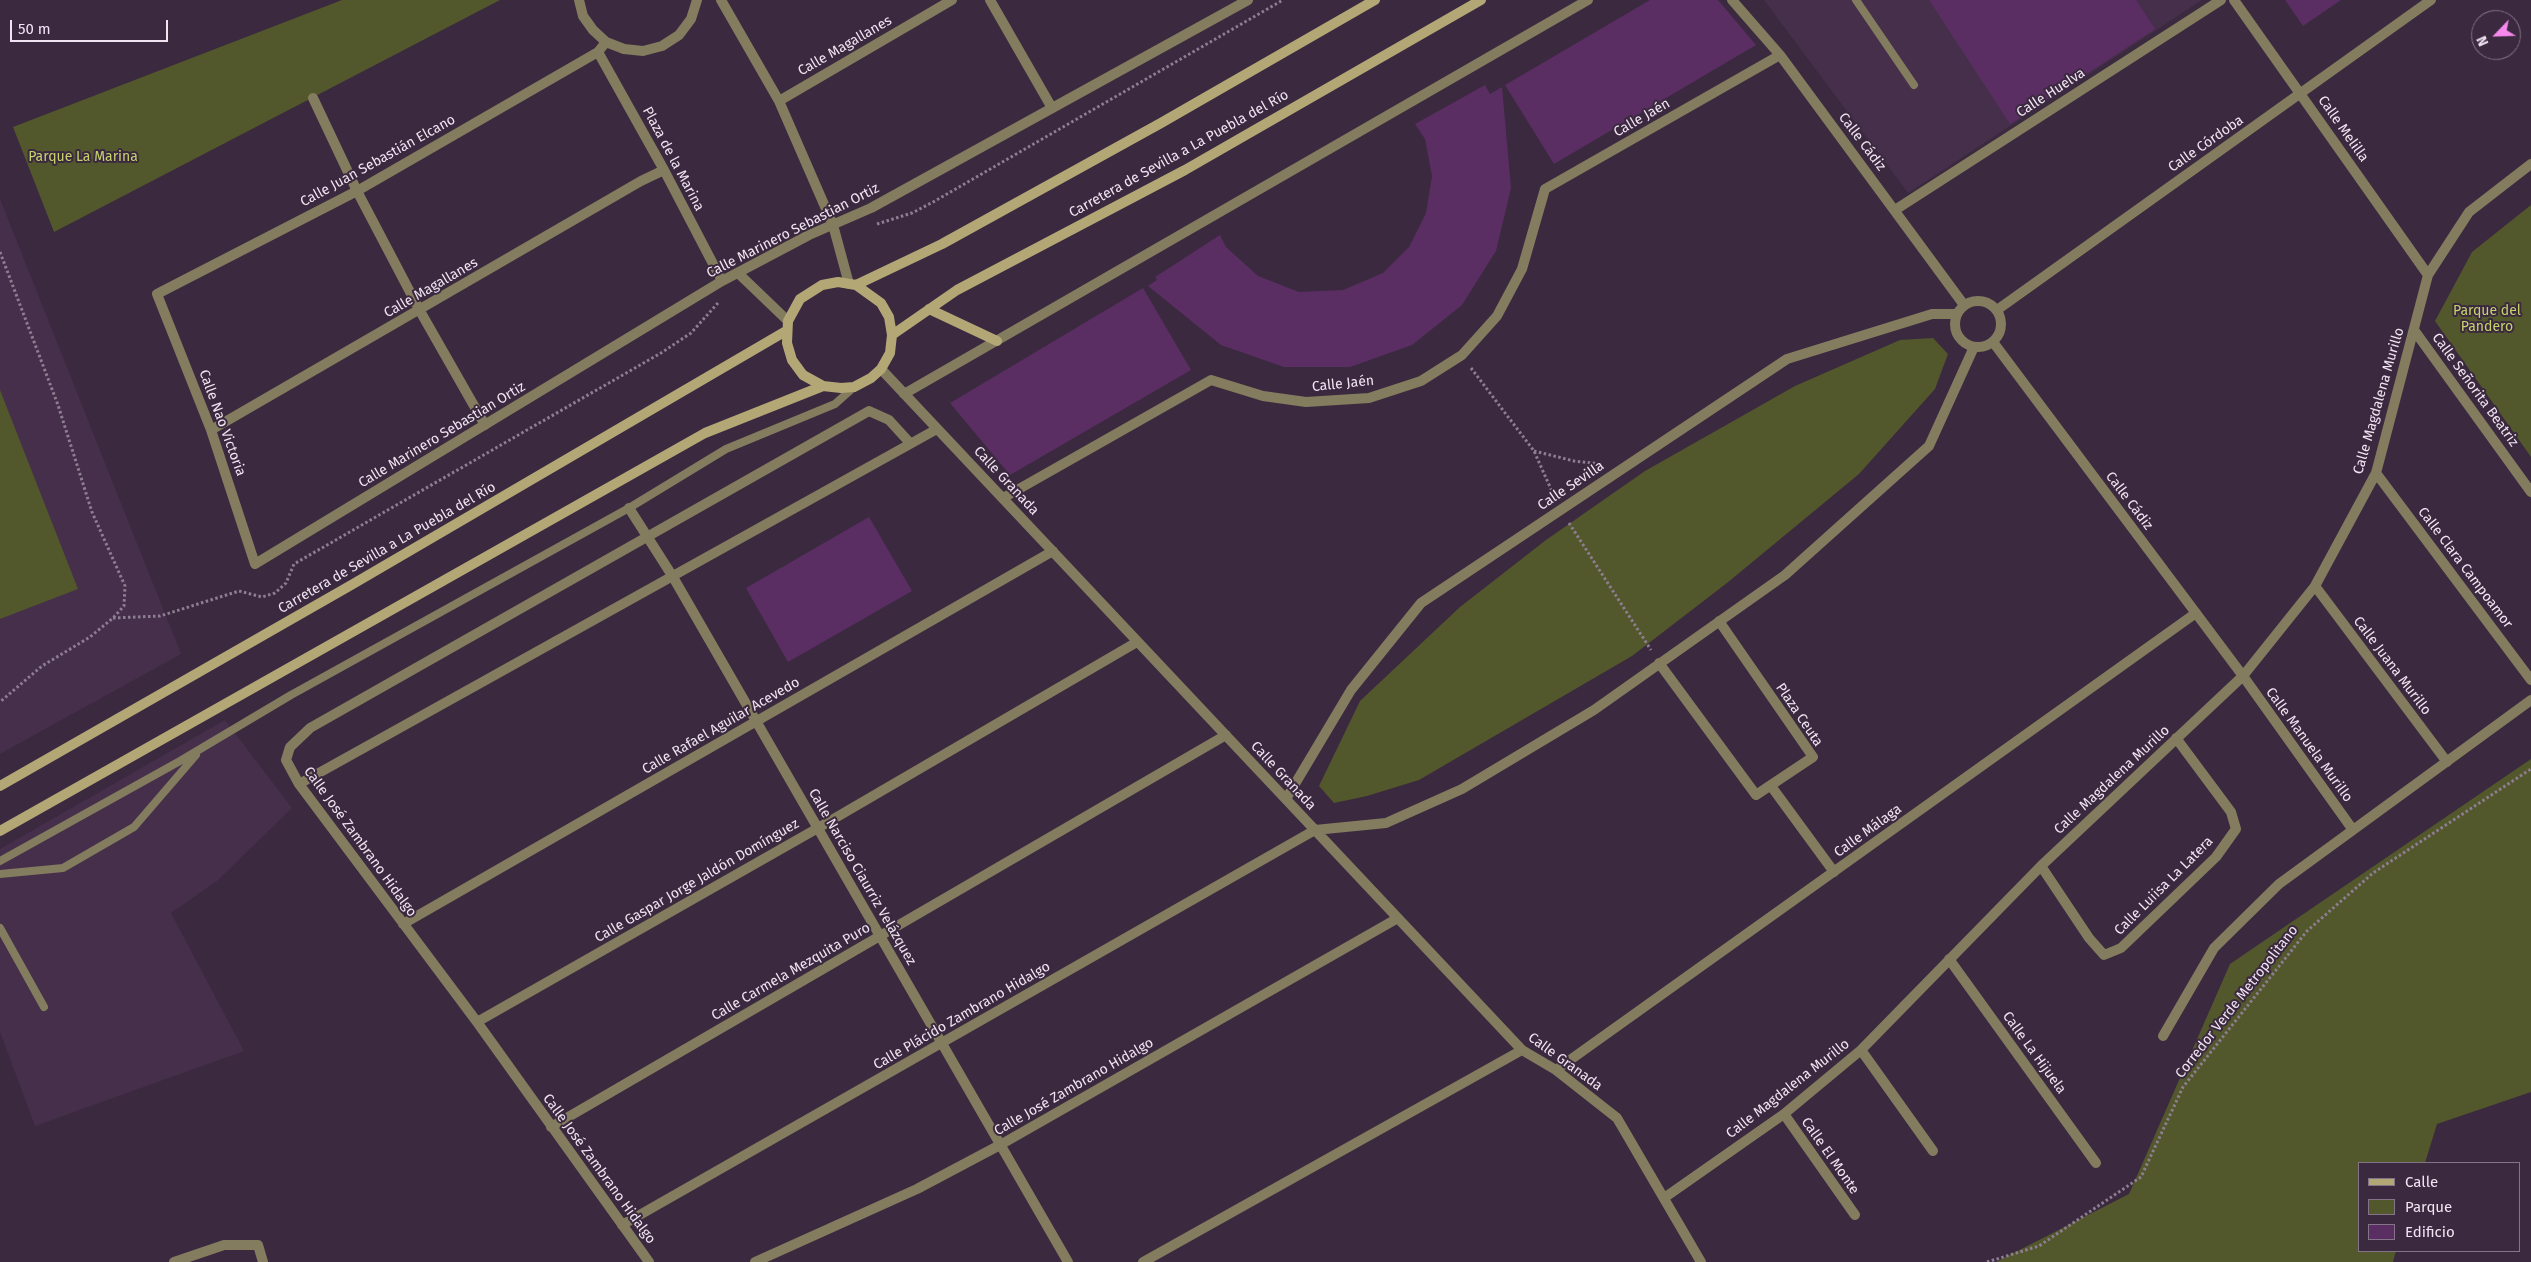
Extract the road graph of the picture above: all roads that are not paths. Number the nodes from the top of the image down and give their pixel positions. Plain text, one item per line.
1 (579, 0) edge
2 (697, 0) edge
3 (721, 0) edge
4 (952, 0) edge
5 (990, 0) edge
6 (1248, 0) edge
7 (1375, 0) edge
8 (1481, 0) edge
9 (1588, 0) edge
10 (1732, 0) edge
11 (1856, 0) edge
12 (2221, 0) edge
13 (2234, 0) edge
14 (2431, 0) edge
15 (606, 42) junction
16 (598, 52) junction
17 (1780, 55) junction
18 (1914, 86) dead end
19 (2301, 94) junction
20 (313, 98) dead end
21 (778, 101) junction
22 (1052, 108) junction
23 (2531, 164) edge
24 (664, 170) junction
25 (357, 191) junction
26 (1895, 210) junction
27 (834, 225) junction
28 (739, 274) junction
29 (2428, 275) junction
30 (722, 281) junction
31 (852, 284) junction
32 (157, 294) joint
33 (1964, 306) junction
34 (929, 309) junction
35 (1997, 310) junction
36 (420, 311) junction
37 (1957, 314) junction
38 (787, 326) junction
39 (2414, 330) junction
40 (892, 335) junction
41 (997, 340) junction
42 (1993, 342) junction
43 (1974, 347) junction
44 (880, 369) junction
45 (823, 386) junction
46 (854, 386) junction
47 (904, 394) junction
48 (485, 425) junction
49 (937, 429) junction
50 (212, 430) junction
51 (910, 443) junction
52 (2376, 473) junction
53 (2531, 492) edge
54 (1002, 498) junction
55 (629, 508) junction
56 (647, 536) junction
57 (1052, 551) junction
58 (256, 564) joint
59 (673, 577) junction
60 (2315, 586) junction
61 (2196, 613) junction
62 (1719, 622) junction
63 (1137, 642) junction
64 (1660, 663) junction
65 (2242, 676) junction
66 (2531, 680) edge
67 (2531, 700) edge
68 (757, 722) junction
69 (1226, 735) junction
70 (2176, 738) junction
71 (201, 749) junction
72 (2447, 762) junction
73 (299, 784) junction
74 (0, 786) edge
75 (1771, 786) junction
76 (1286, 799) junction
77 (818, 828) junction
78 (1315, 830) junction
79 (2353, 830) junction
80 (0, 831) edge
81 (0, 861) edge
82 (2041, 866) junction
83 (1834, 872) junction
84 (0, 874) edge
85 (1398, 918) junction
86 (403, 924) junction
87 (0, 928) edge
88 (880, 937) junction
89 (1950, 959) junction
90 (44, 1007) dead end
91 (477, 1022) junction
92 (2163, 1036) dead end
93 (942, 1044) junction
94 (1522, 1050) junction
95 (1861, 1050) junction
96 (1556, 1070) junction
97 (1784, 1114) junction
98 (551, 1127) junction
99 (1000, 1145) junction
100 (1933, 1152) dead end
101 (2096, 1163) dead end
102 (1664, 1198) junction
103 (1855, 1215) dead end
104 (622, 1225) junction
105 (174, 1262) edge
106 (263, 1262) edge
107 (649, 1262) edge
108 (755, 1262) edge
109 (1068, 1262) edge
110 (1143, 1262) edge
111 (1701, 1262) edge

1 - 15 street
2 - 15 street
3 - 21 street
4 - 21 street, Calle Magallanes
5 - 22 street
6 - 22 street, Calle Marinero Sebastian Ortiz
7 - 31 main road
8 - 34 main road, Carretera de Sevilla a La Puebla del Río
9 - 41 street
10 - 17 street, Calle Cádiz
11 - 18 lane
12 - 26 street, Calle Huelva
13 - 19 street, Calle Melilla
14 - 19 street, Calle Córdoba
15 - 16 street, Calle Juan Sebastián Elcano
16 - 24 street, Plaza de la Marina
16 - 25 street, Calle Juan Sebastián Elcano
17 - 26 street, Calle Cádiz
17 - 54 street, Calle Jaén
19 - 29 street, Calle Melilla
19 - 35 street, Calle Córdoba
20 - 25 street
21 - 27 street
22 - 27 street, Calle Marinero Sebastian Ortiz
23 - 29 street, Calle Magdalena Murillo
24 - 30 street, Plaza de la Marina
24 - 36 street, Calle Magallanes
25 - 32 street, Calle Juan Sebastián Elcano
25 - 36 street
26 - 33 street, Calle Cádiz
27 - 28 street, Calle Marinero Sebastian Ortiz
27 - 31 street
28 - 30 street, Calle Marinero Sebastian Ortiz
28 - 38 street
29 - 39 street, Calle Magdalena Murillo
30 - 48 street, Calle Marinero Sebastian Ortiz
31 - 38 main road
31 - 40 main road
32 - 50 street, Calle Nao Victoria
33 - 35 street
33 - 37 street
34 - 40 main road, Carretera de Sevilla a La Puebla del Río
34 - 41 main road
35 - 42 street
36 - 48 street
36 - 50 street, Calle Magallanes
37 - 43 street
37 - 76 street, Calle Sevilla
38 - 45 main road
38 - 74 main road, Carretera de Sevilla a La Puebla del Río
39 - 52 street, Calle Magdalena Murillo
39 - 53 street, Calle Señorita Beatriz
40 - 44 main road
41 - 47 street
42 - 43 street
42 - 61 street, Calle Cádiz
43 - 62 street
44 - 46 main road
44 - 47 street, Calle Granada
45 - 46 main road
45 - 80 main road
46 - 55 lane
47 - 49 street, Calle Granada
48 - 58 street, Calle Marinero Sebastian Ortiz
49 - 51 street
49 - 54 street, Calle Granada
50 - 58 street, Calle Nao Victoria
51 - 56 street, Calle José Zambrano Hidalgo
51 - 59 street
52 - 60 street, Calle Magdalena Murillo
52 - 66 street, Calle Clara Campoamor
54 - 57 street, Calle Granada
55 - 56 street, Calle Narciso Ciaurriz Velázquez
55 - 71 lane
56 - 59 street, Calle Narciso Ciaurriz Velázquez
56 - 73 street, Calle José Zambrano Hidalgo
57 - 63 street, Calle Granada
57 - 68 street, Calle Rafael Aguilar Acevedo
59 - 68 street, Calle Narciso Ciaurriz Velázquez
59 - 73 street
60 - 65 street, Calle Magdalena Murillo
60 - 72 street, Calle Juana Murillo
61 - 65 street, Calle Cádiz
61 - 83 street, Calle Málaga
62 - 64 street
62 - 75 street, Plaza Ceuta
63 - 69 street, Calle Granada
63 - 77 street, Calle Gaspar Jorge Jaldón Domínguez
64 - 75 street, Plaza Ceuta
64 - 78 street
65 - 70 street, Calle Magdalena Murillo
65 - 79 street, Calle Manuela Murillo
67 - 72 street
68 - 77 street, Calle Narciso Ciaurriz Velázquez
68 - 86 street, Calle Rafael Aguilar Acevedo
69 - 76 street, Calle Granada
69 - 88 street, Calle Carmela Mezquita Puro
70 - 82 street, Calle Magdalena Murillo
70 - 82 street, Calle Luiisa La Latera
71 - 81 lane
71 - 84 lane
72 - 79 street
73 - 86 street, Calle José Zambrano Hidalgo
75 - 83 street
76 - 78 street, Calle Granada
77 - 88 street, Calle Narciso Ciaurriz Velázquez
77 - 91 street, Calle Gaspar Jorge Jaldón Domínguez
78 - 85 street, Calle Granada
78 - 93 street, Calle Plácido Zambrano Hidalgo
79 - 92 street
82 - 89 street, Calle Magdalena Murillo
83 - 96 street, Calle Málaga
85 - 94 street, Calle Granada
85 - 99 street, Calle José Zambrano Hidalgo
86 - 91 street, Calle José Zambrano Hidalgo
87 - 90 lane
88 - 93 street, Calle Narciso Ciaurriz Velázquez
88 - 98 street, Calle Carmela Mezquita Puro
89 - 95 street, Calle Magdalena Murillo
89 - 101 street, Calle La Hijuela
91 - 98 street, Calle José Zambrano Hidalgo
93 - 99 street, Calle Narciso Ciaurriz Velázquez
93 - 104 street, Calle Plácido Zambrano Hidalgo
94 - 96 street, Calle Granada
94 - 110 street
95 - 97 street, Calle Magdalena Murillo
95 - 100 street
96 - 102 street, Calle Granada
97 - 102 street, Calle Magdalena Murillo
97 - 103 street, Calle El Monte
98 - 104 street, Calle José Zambrano Hidalgo
99 - 108 street, Calle José Zambrano Hidalgo
99 - 109 street, Calle Narciso Ciaurriz Velázquez
102 - 111 street, Calle Granada
104 - 107 street, Calle José Zambrano Hidalgo
105 - 106 street

